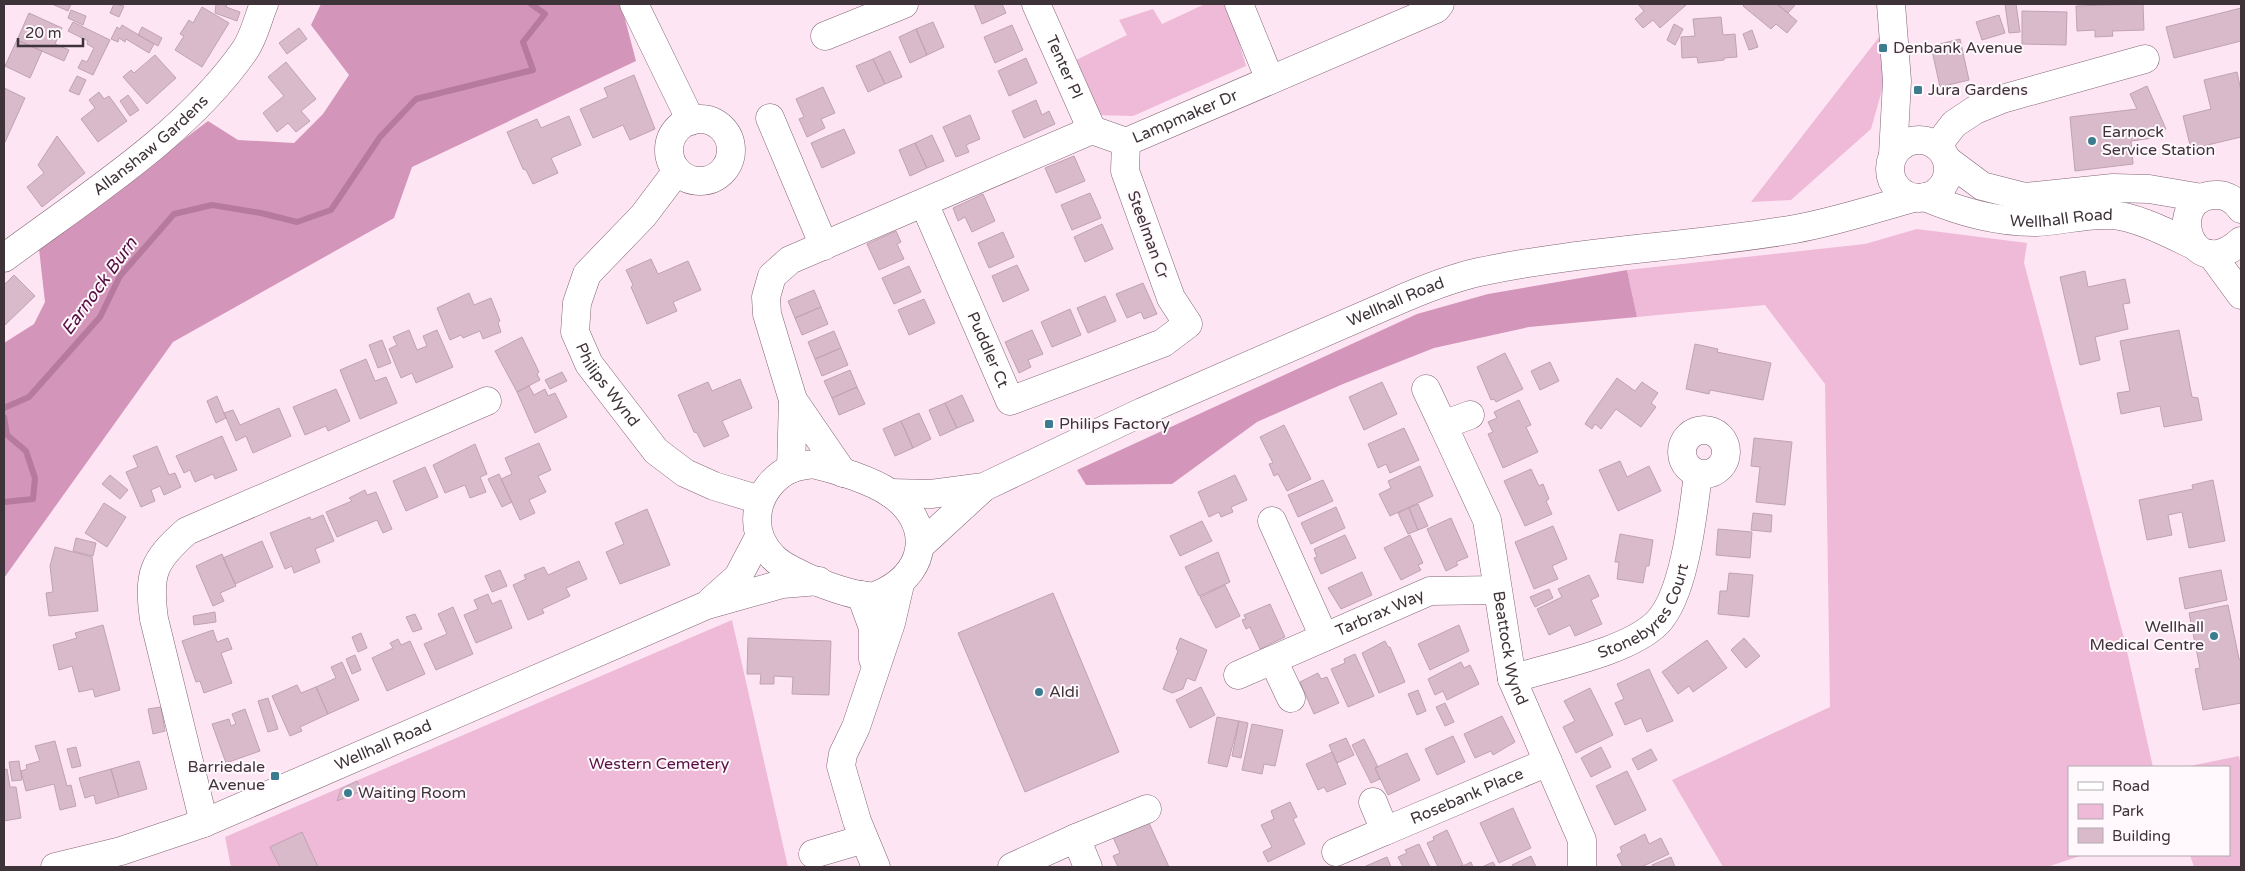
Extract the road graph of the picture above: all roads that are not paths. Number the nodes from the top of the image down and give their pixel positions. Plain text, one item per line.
1 (264, 4) edge
2 (634, 4) edge
3 (904, 4) edge
4 (1036, 4) edge
5 (1239, 4) edge
6 (1891, 4) edge
7 (1438, 6) edge
8 (825, 36) dead end
9 (2145, 59) dead end
10 (1270, 80) junction
11 (1897, 81) junction
12 (770, 118) dead end
13 (691, 121) junction
14 (1092, 130) junction
15 (1126, 142) junction
16 (1935, 149) junction
17 (1891, 164) junction
18 (677, 171) junction
19 (1919, 197) junction
20 (2227, 198) edge
21 (924, 203) junction
22 (1839, 219) junction
23 (2241, 241) edge
24 (824, 246) junction
25 (2203, 250) junction
26 (4, 258) edge
27 (2241, 258) edge
28 (2240, 292) edge
29 (1188, 324) joint
30 (1426, 388) dead end
31 (793, 400) junction
32 (487, 401) dead end
33 (1470, 415) dead end
34 (1443, 425) junction
35 (790, 469) junction
36 (843, 473) junction
37 (1698, 474) dead end
38 (984, 487) junction
39 (890, 493) junction
40 (760, 500) junction
41 (1272, 521) dead end
42 (759, 537) junction
43 (921, 545) junction
44 (819, 581) junction
45 (900, 584) junction
46 (1497, 590) junction
47 (861, 595) junction
48 (707, 605) junction
49 (1324, 637) junction
50 (1273, 660) junction
51 (1238, 675) dead end
52 (874, 676) junction
53 (1512, 678) junction
54 (1291, 698) dead end
55 (1548, 762) junction
56 (1372, 802) dead end
57 (1148, 809) dead end
58 (204, 823) junction
59 (1385, 831) junction
60 (864, 838) junction
61 (1076, 838) junction
62 (1336, 852) dead end
63 (813, 854) dead end
64 (55, 867) edge
65 (59, 867) edge
66 (876, 867) edge
67 (1012, 867) edge
68 (1088, 867) edge
69 (1582, 867) edge

1 - 26 street, Allanshaw Gardens
2 - 13 street
3 - 8 street
4 - 14 street, Tenter Pl
5 - 10 street
6 - 11 street
7 - 10 street, Lampmaker Dr
9 - 16 street
10 - 15 street, Lampmaker Dr
11 - 16 street
11 - 17 street
12 - 24 street
13 - 18 street
13 - 18 street
14 - 15 street, Lampmaker Dr
14 - 21 street
15 - 29 street, Steelman Cr
16 - 17 street
16 - 19 street
16 - 20 street, Wellhall Road
17 - 19 street
17 - 22 street, Wellhall Road
18 - 40 street, Philips Wynd
19 - 22 street, Wellhall Road
19 - 25 street, Wellhall Road
20 - 25 street
21 - 24 street
21 - 29 street, Puddler Ct
22 - 38 street, Wellhall Road
23 - 25 street
24 - 31 street
25 - 28 street
27 - 28 street
30 - 34 street, Beattock Wynd
31 - 35 street
31 - 36 street
32 - 58 street
33 - 34 street
34 - 46 street, Beattock Wynd
35 - 36 street, Wellhall Road
35 - 40 street, Wellhall Road
36 - 39 street, Wellhall Road
37 - 53 street, Stonebyres Court
38 - 39 street, Wellhall Road
38 - 43 street, Wellhall Road
39 - 43 street, Wellhall Road
40 - 42 street
41 - 49 street, Tarbrax Way
42 - 44 street, Wellhall Road
42 - 48 street, Wellhall Road
43 - 45 street, Wellhall Road
44 - 47 street, Wellhall Road
44 - 48 street, Wellhall Road
45 - 47 street, Wellhall Road
45 - 52 street
46 - 49 street, Tarbrax Way
46 - 53 street, Beattock Wynd
47 - 52 street
48 - 58 street, Wellhall Road
49 - 50 street, Tarbrax Way
50 - 51 street, Tarbrax Way
50 - 54 street
52 - 60 street
53 - 55 street, Beattock Wynd
55 - 59 street, Rosebank Place
55 - 69 street, Beattock Wynd
56 - 59 street
57 - 61 street
58 - 65 street, Wellhall Road
59 - 62 street, Rosebank Place
60 - 63 street
60 - 66 street
61 - 67 street
61 - 68 street
64 - 65 street, Wellhall Road

